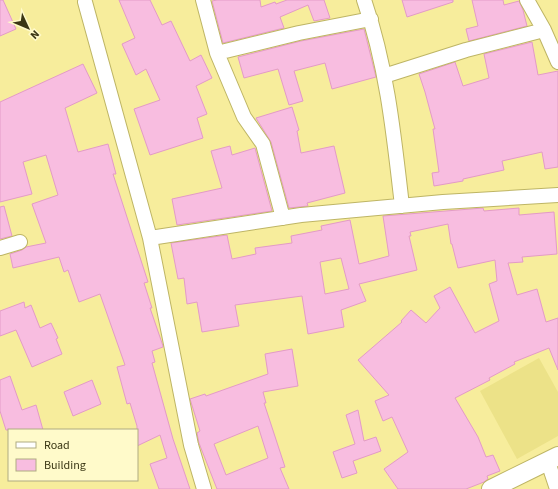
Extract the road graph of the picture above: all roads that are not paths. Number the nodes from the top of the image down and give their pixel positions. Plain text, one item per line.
1 (203, 0) edge
2 (364, 0) edge
3 (527, 0) edge
4 (85, 2) dead end
5 (371, 19) junction
6 (544, 30) junction
7 (217, 53) junction
8 (558, 62) edge
9 (384, 76) junction
10 (558, 195) edge
11 (402, 206) junction
12 (283, 218) junction
13 (150, 238) junction
14 (20, 242) dead end
15 (0, 248) edge
16 (553, 459) edge
17 (204, 489) edge
18 (491, 489) edge
19 (557, 489) edge

1 - 7 street
2 - 5 street
3 - 6 street
4 - 13 street
5 - 7 street
5 - 9 street
6 - 8 street
6 - 9 street
7 - 12 street
9 - 11 street
10 - 11 street
11 - 12 street
12 - 13 street
13 - 17 street
14 - 15 street
16 - 18 street
16 - 19 street

